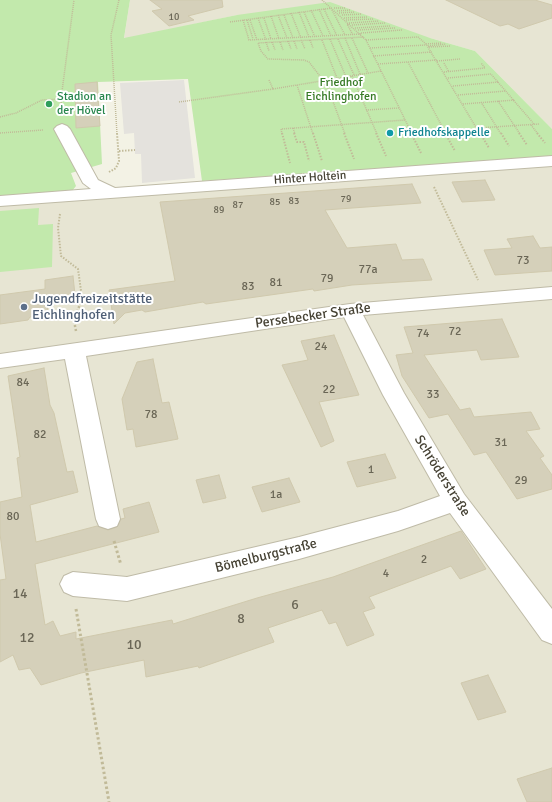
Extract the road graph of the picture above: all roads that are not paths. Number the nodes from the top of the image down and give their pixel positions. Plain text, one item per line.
1 (62, 129) road end
2 (552, 161) edge
3 (113, 193) junction
4 (0, 201) edge
5 (552, 293) edge
6 (350, 310) junction
7 (75, 341) junction
8 (0, 362) edge
9 (455, 501) junction
10 (108, 519) road end
11 (73, 584) road end
12 (552, 631) edge

1 - 3 street
2 - 3 street, Hinter Holtein
3 - 4 street, Hinter Holtein
5 - 6 street, Persebecker Straße
6 - 7 street, Persebecker Straße
6 - 9 street, Schröderstraße
7 - 8 street, Persebecker Straße
7 - 10 street
9 - 11 street, Bömelburgstraße
9 - 12 street, Schröderstraße

